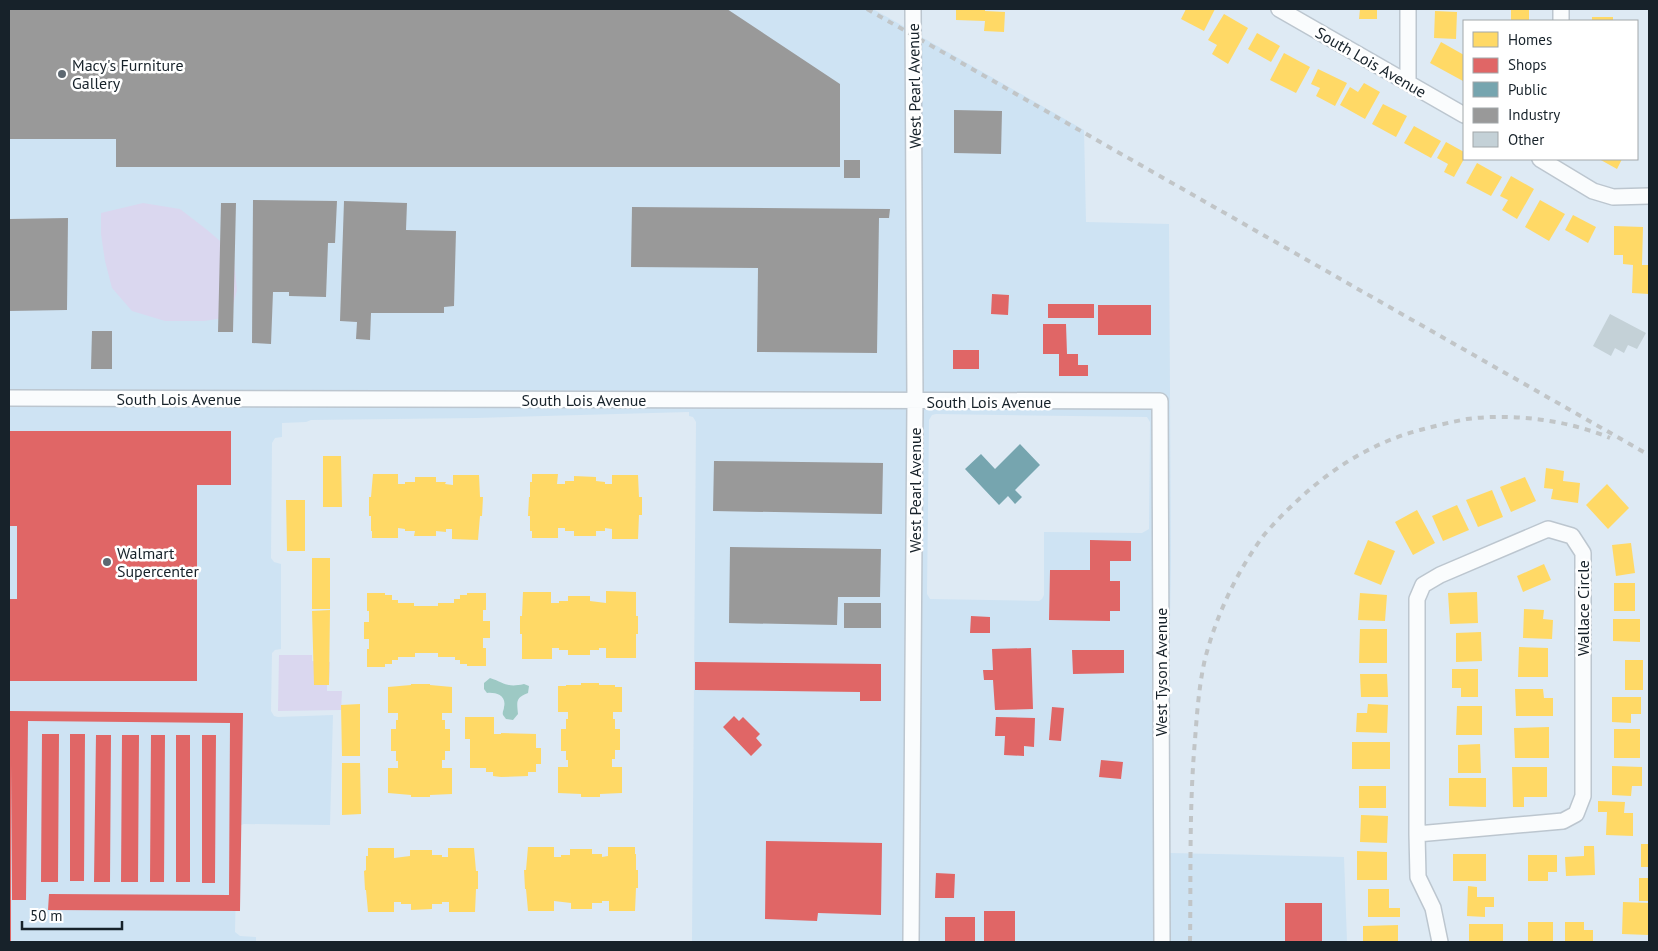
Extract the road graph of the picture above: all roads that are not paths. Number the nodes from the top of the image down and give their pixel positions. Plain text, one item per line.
1 (913, 9) edge
2 (1279, 9) edge
3 (1408, 9) edge
4 (1408, 83) junction
5 (1463, 114) edge
6 (1543, 160) edge
7 (1560, 165) edge
8 (1649, 196) edge
9 (9, 398) edge
10 (1160, 401) joint
11 (916, 402) junction
12 (1417, 834) junction
13 (911, 942) edge
14 (1162, 942) edge
15 (1440, 942) edge

1 - 11 street, West Pearl Avenue
2 - 4 street, South Lois Avenue
3 - 4 street
4 - 5 street, South Lois Avenue
6 - 7 street
7 - 8 street
9 - 11 street, South Lois Avenue
10 - 11 street, South Lois Avenue
10 - 14 street, West Tyson Avenue
11 - 13 street, West Pearl Avenue
12 - 12 street, Wallace Circle
12 - 15 street, Wallace Circle

